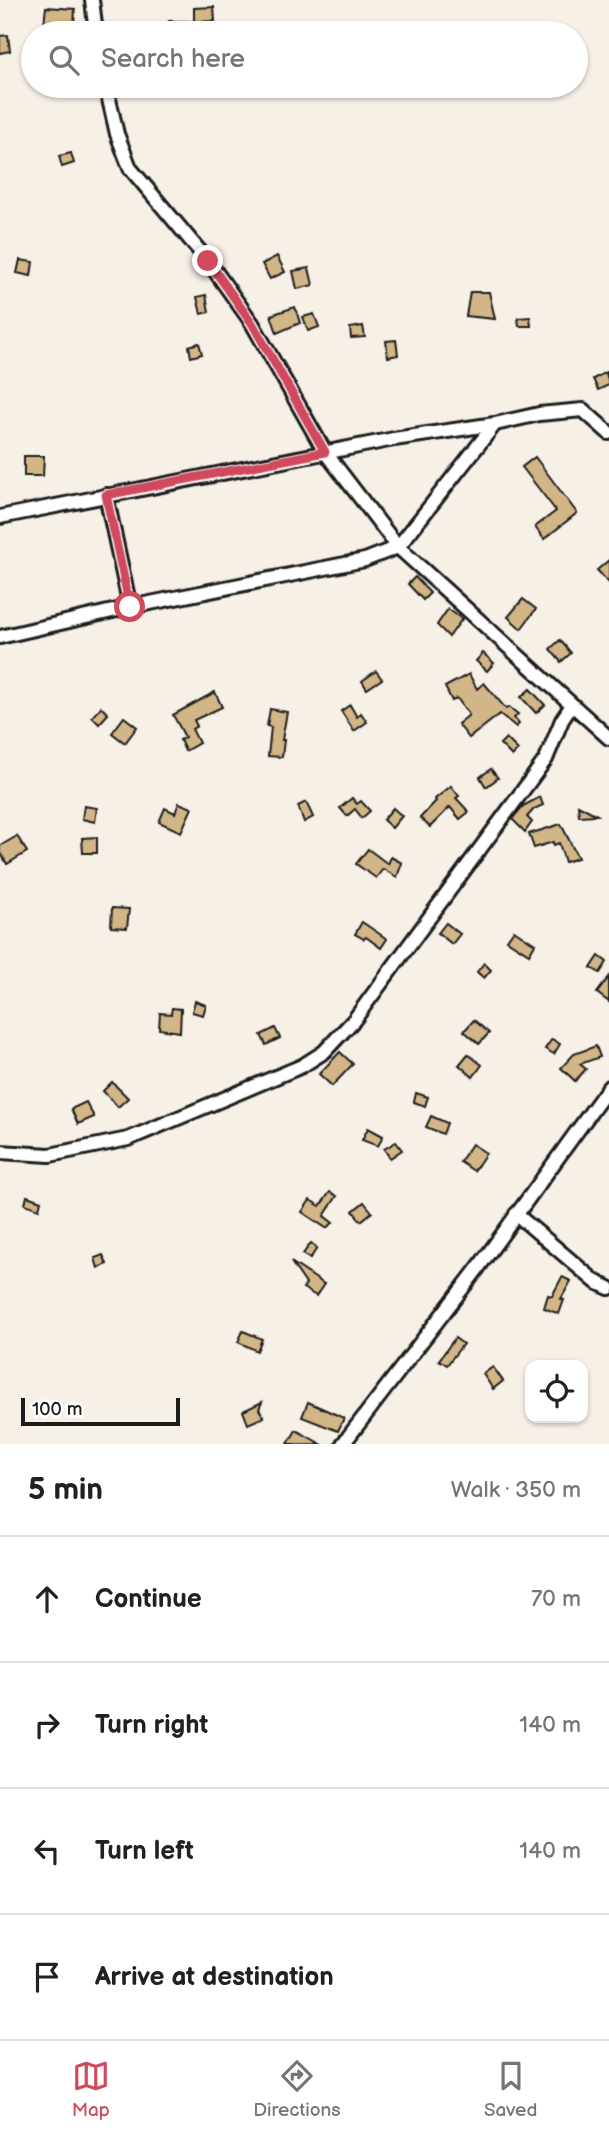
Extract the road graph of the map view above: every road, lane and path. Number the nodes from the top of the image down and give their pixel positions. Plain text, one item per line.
1 (92, 0) edge
2 (95, 21) edge
3 (109, 98) edge
4 (495, 424) junction
5 (609, 433) edge
6 (325, 452) junction
7 (106, 495) junction
8 (0, 517) edge
9 (398, 547) junction
10 (130, 607) junction
11 (0, 636) edge
12 (572, 705) junction
13 (609, 738) edge
14 (609, 1087) edge
15 (0, 1152) edge
16 (516, 1214) junction
17 (609, 1288) edge
18 (343, 1444) edge

1 - 2 street
3 - 6 street
4 - 5 street
4 - 6 street
4 - 9 street
6 - 7 street
6 - 9 street
7 - 8 street
7 - 10 street
9 - 10 street
9 - 12 street
10 - 11 street
12 - 13 street
12 - 15 street
14 - 16 street
16 - 17 street
16 - 18 street

